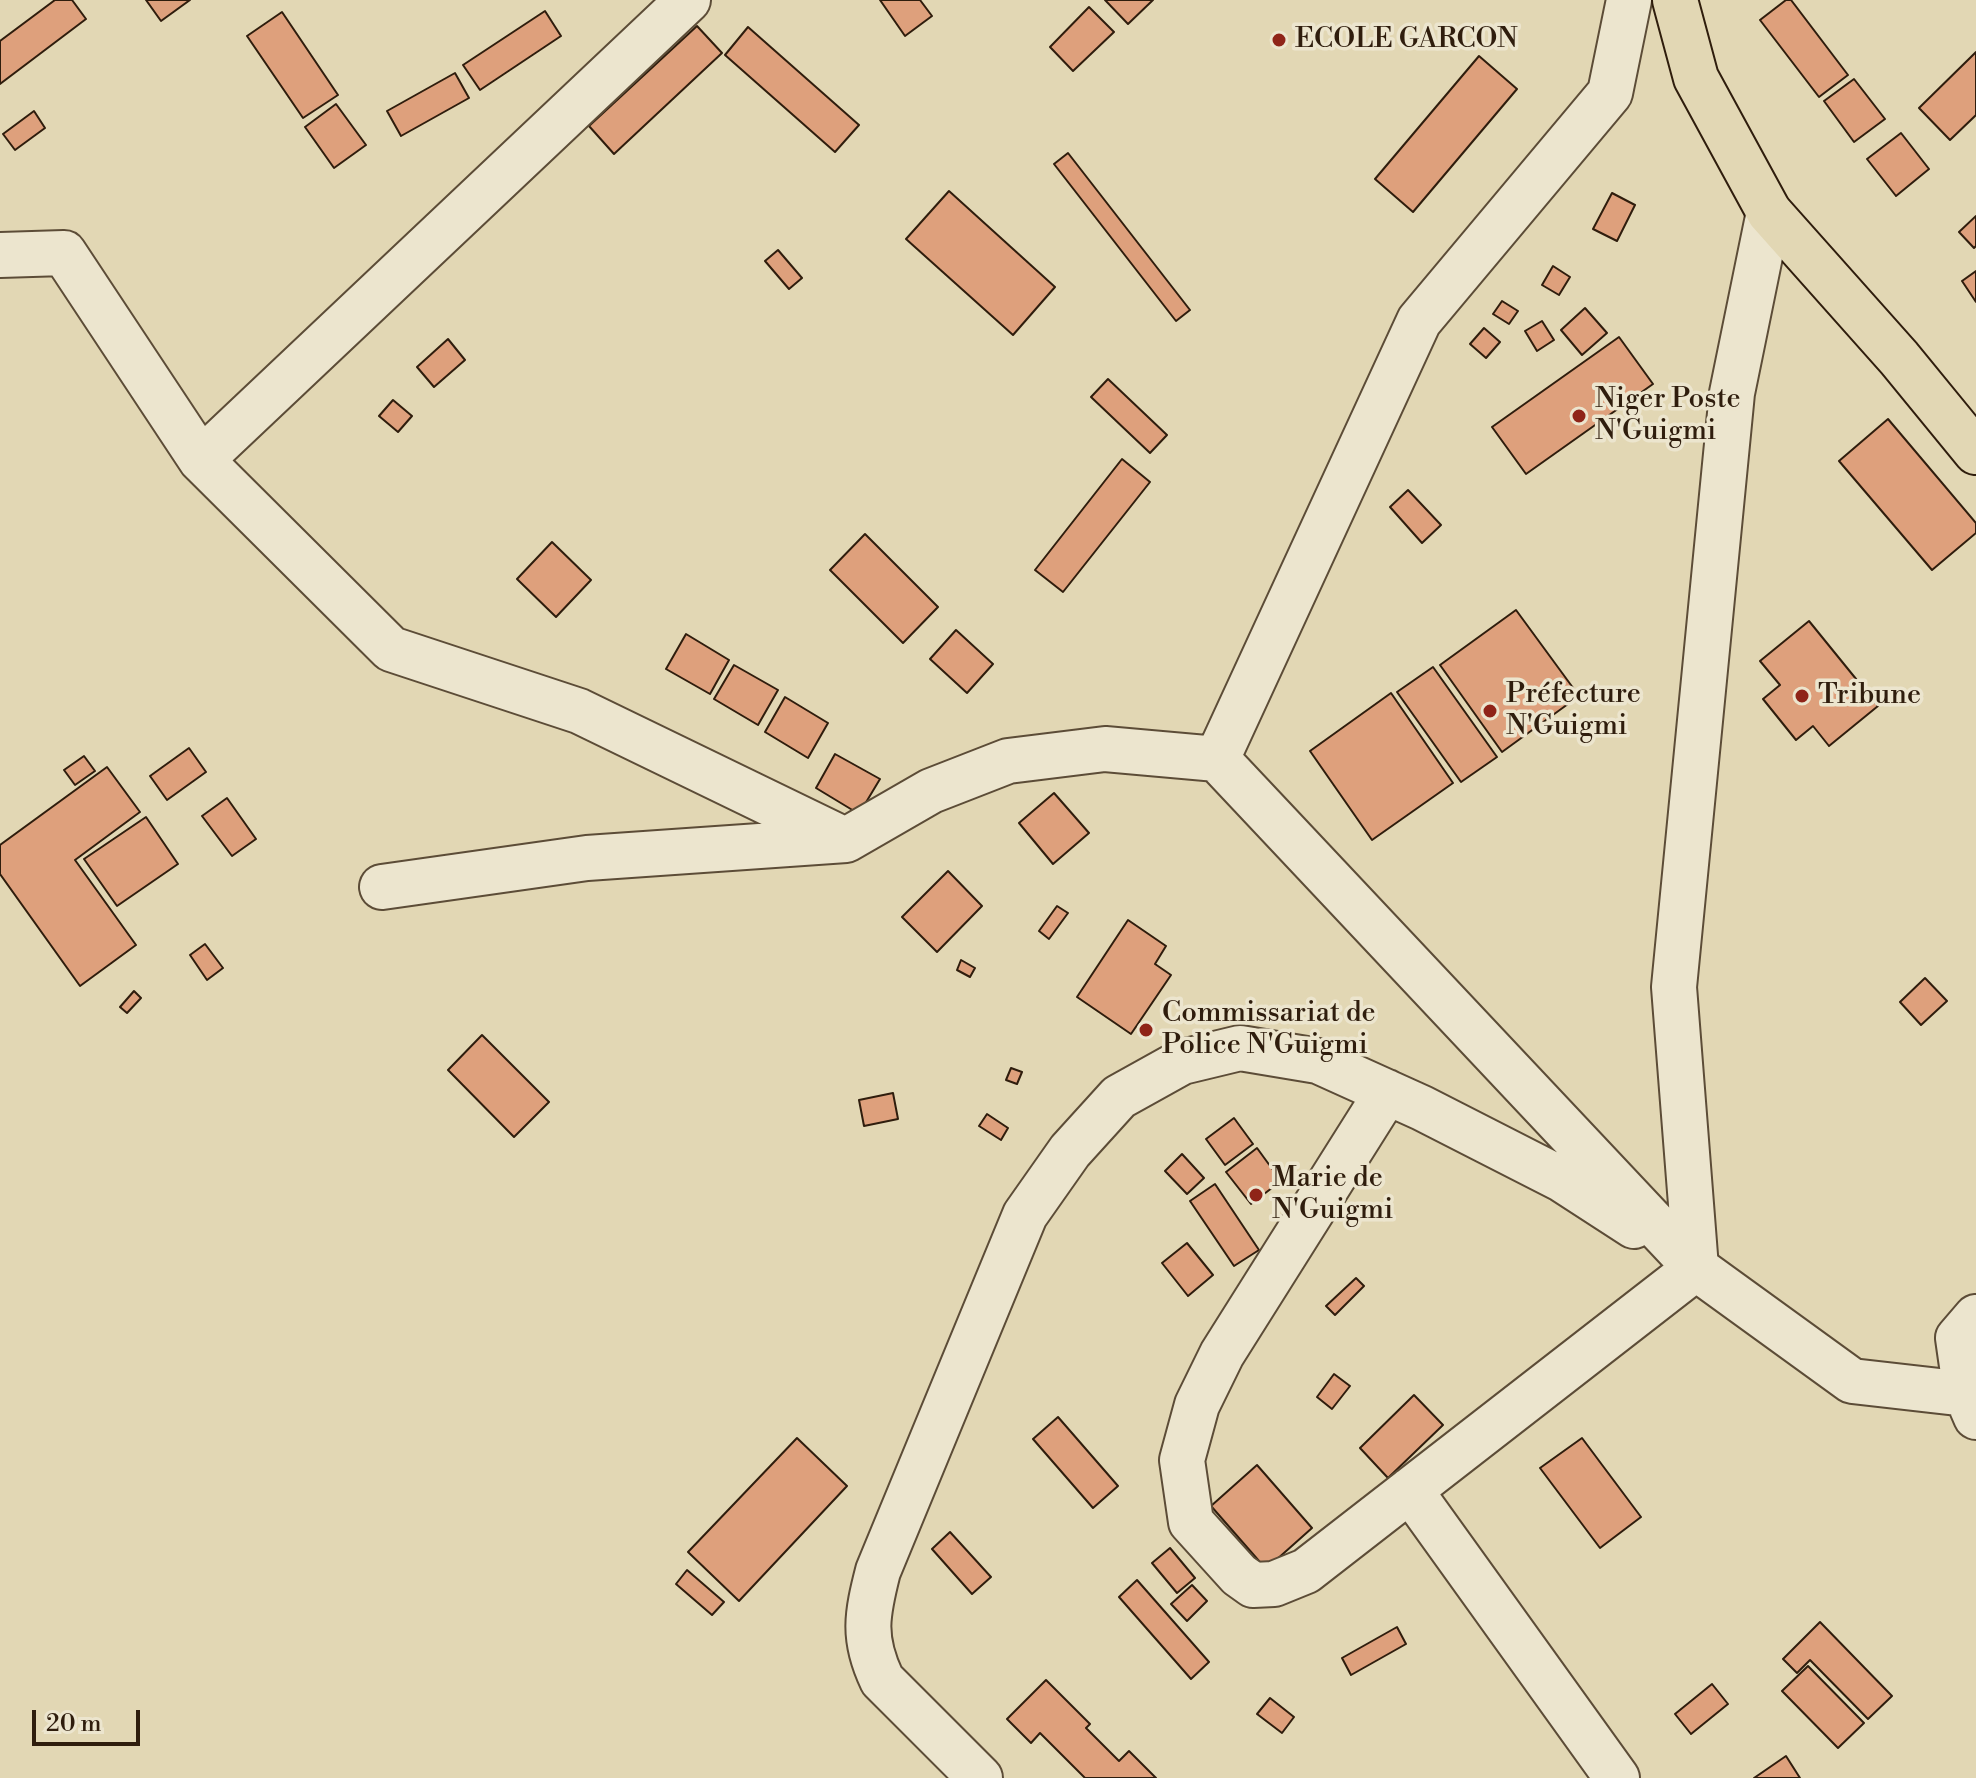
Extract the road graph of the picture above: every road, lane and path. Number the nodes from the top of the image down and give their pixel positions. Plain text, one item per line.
1 (688, 0) edge
2 (1629, 0) edge
3 (1675, 0) edge
4 (1769, 212) junction
5 (0, 255) edge
6 (1976, 452) edge
7 (201, 460) junction
8 (1217, 759) junction
9 (846, 840) junction
10 (382, 887) dead end
11 (1387, 1092) junction
12 (1696, 1268) junction
13 (1976, 1317) edge
14 (1971, 1406) edge
15 (1410, 1490) junction
16 (980, 1778) edge
17 (1617, 1778) edge

1 - 7 street
2 - 8 street
3 - 4 main road
4 - 6 main road
4 - 12 street
5 - 7 street
7 - 9 street
8 - 9 street
8 - 12 street
9 - 10 street
11 - 12 street
11 - 15 street
11 - 16 street
12 - 14 street
12 - 15 street
13 - 14 street
15 - 17 street

